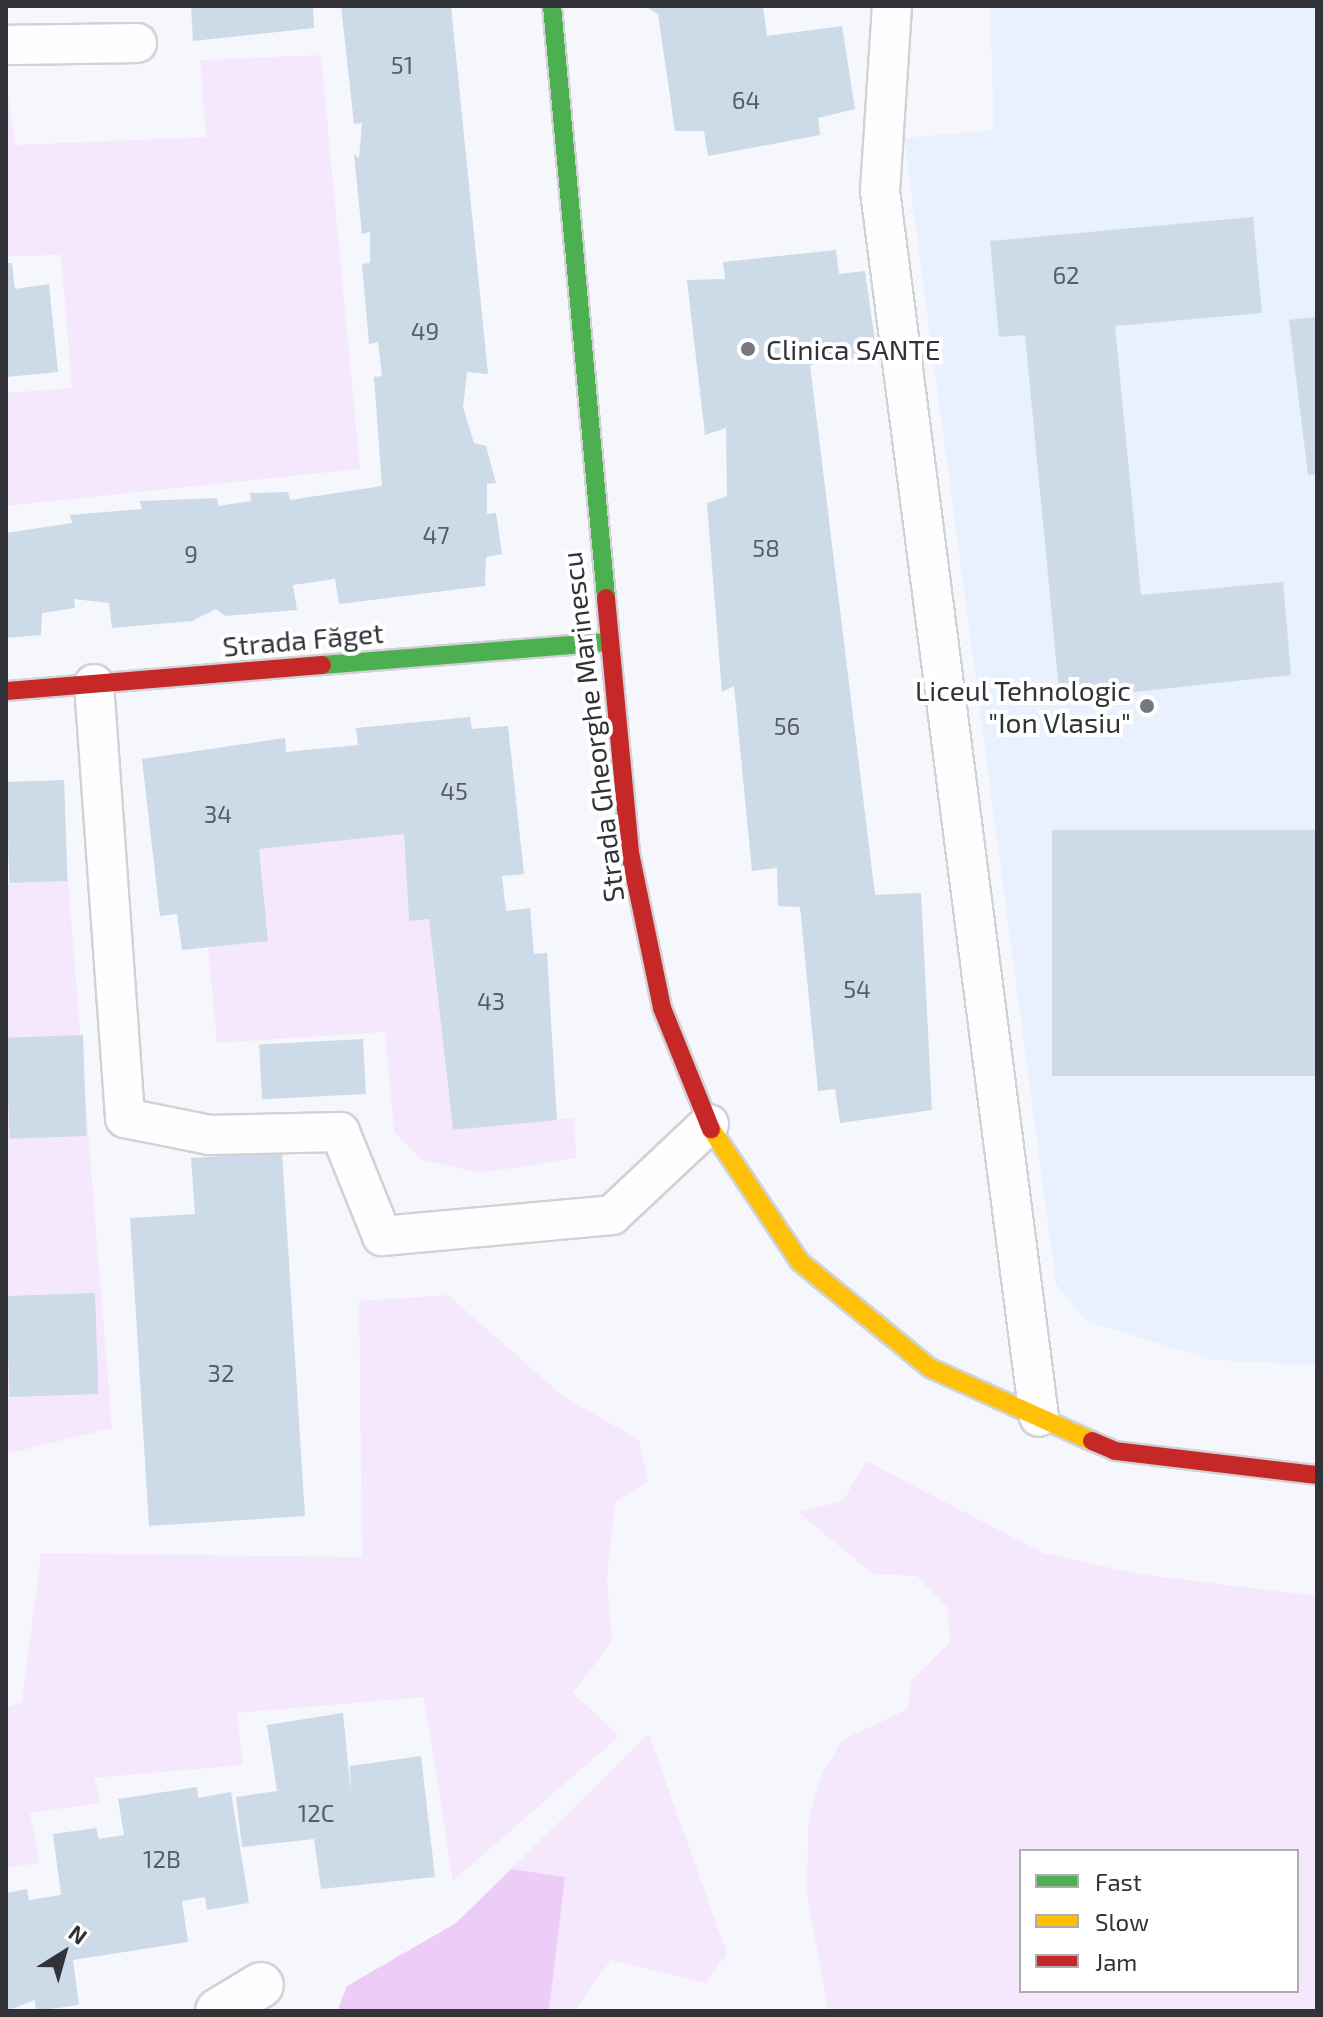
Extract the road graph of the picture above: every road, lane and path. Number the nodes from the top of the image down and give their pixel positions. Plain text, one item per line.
1 (552, 6) edge
2 (892, 6) edge
3 (137, 43) dead end
4 (6, 45) edge
5 (605, 642) junction
6 (94, 684) junction
7 (6, 691) edge
8 (709, 1124) junction
9 (1039, 1417) junction
10 (1317, 1475) edge
11 (261, 1985) dead end
12 (218, 2011) edge

1 - 5 main road, Strada Gheorghe Marinescu
2 - 9 lane
3 - 4 lane
5 - 6 main road, Strada Făget
5 - 8 main road, Strada Gheorghe Marinescu
6 - 7 main road, Strada Făget
6 - 8 lane
8 - 9 main road, Strada Gheorghe Marinescu
9 - 10 main road, Strada Gheorghe Marinescu
11 - 12 street

